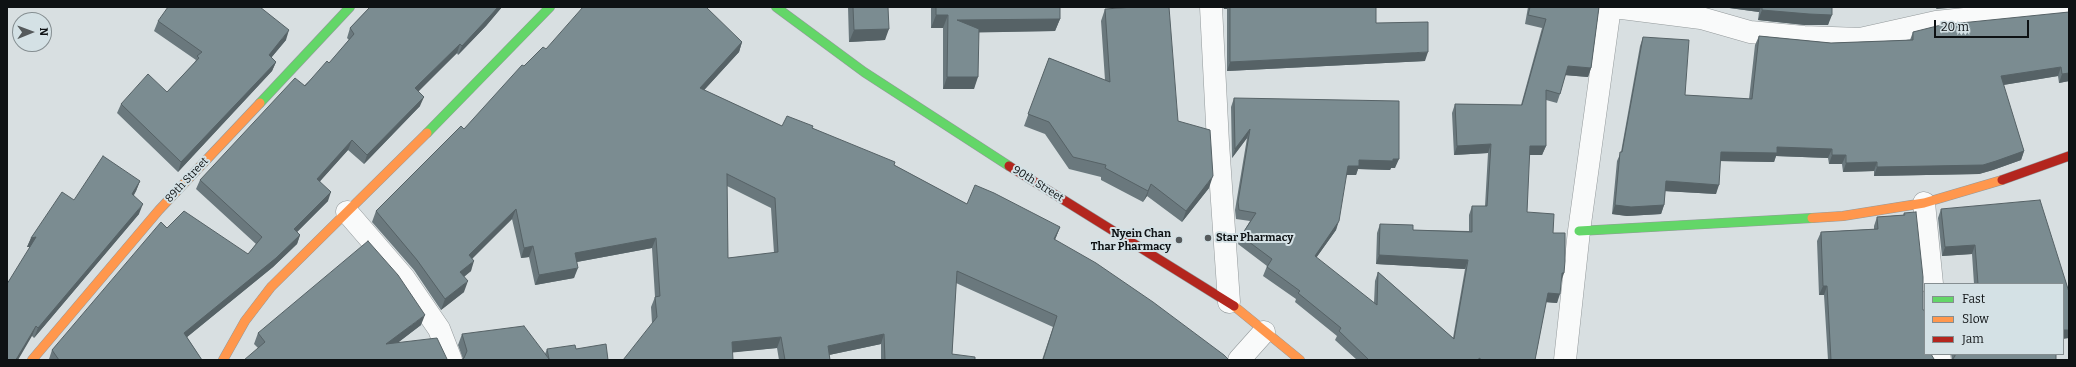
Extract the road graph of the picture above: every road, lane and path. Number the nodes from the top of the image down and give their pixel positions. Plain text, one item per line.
1 (350, 7) edge
2 (550, 7) edge
3 (776, 7) edge
4 (1211, 7) edge
5 (1610, 7) edge
6 (1614, 7) edge
7 (2069, 8) edge
8 (2069, 156) edge
9 (1924, 203) junction
10 (346, 212) junction
11 (1579, 231) junction
12 (1932, 283) edge
13 (1229, 302) junction
14 (1264, 332) junction
15 (32, 360) edge
16 (223, 360) edge
17 (451, 360) edge
18 (1240, 360) edge
19 (1300, 360) edge
20 (1565, 360) edge

1 - 15 street, 89th Street
2 - 10 street
3 - 13 street, 90th Street
4 - 13 street
5 - 11 street
6 - 7 street
8 - 9 street
9 - 11 street
9 - 12 street
10 - 16 street
10 - 17 street
11 - 20 street
13 - 14 street, 90th Street
14 - 18 street
14 - 19 street, 90th Street

